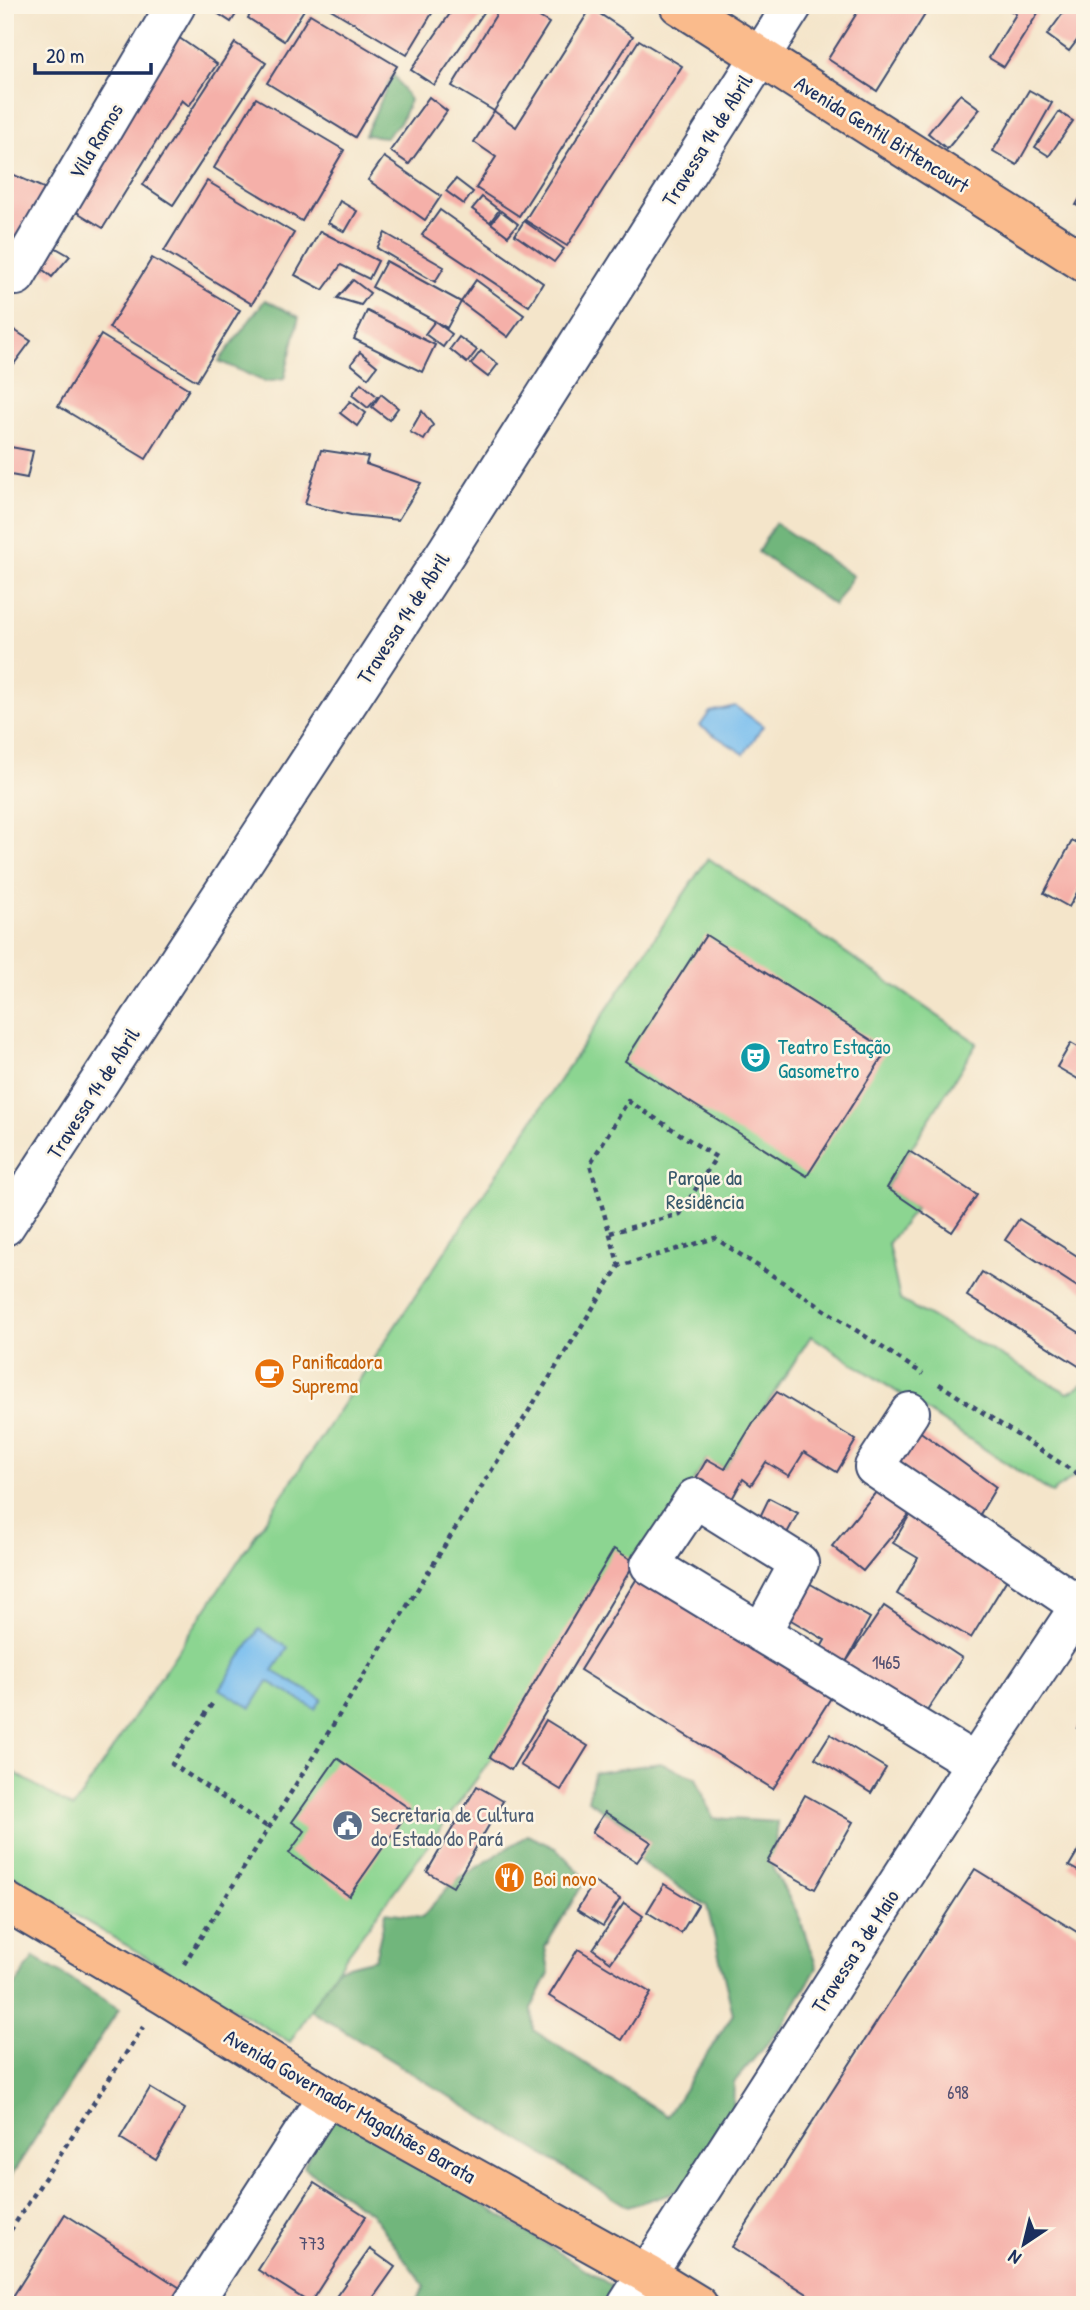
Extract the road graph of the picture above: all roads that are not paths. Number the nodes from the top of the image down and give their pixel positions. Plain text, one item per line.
1 (176, 5) edge
2 (679, 5) edge
3 (793, 5) edge
4 (759, 57) junction
5 (1085, 262) edge
6 (16, 276) dead end
7 (5, 1226) edge
8 (910, 1412) dead end
9 (1082, 1602) edge
10 (761, 1633) dead end
11 (975, 1763) junction
12 (5, 1901) edge
13 (327, 2096) junction
14 (637, 2289) edge
15 (192, 2305) edge
16 (698, 2305) edge

1 - 6 street, Vila Ramos
2 - 4 main road, Avenida Gentil Bittencourt
3 - 4 street, Travessa 14 de Abril
4 - 5 main road, Avenida Gentil Bittencourt
4 - 7 street, Travessa 14 de Abril
8 - 9 street
9 - 11 street, Travessa 3 de Maio
10 - 11 street
11 - 14 street, Travessa 3 de Maio
12 - 13 main road, Avenida Governador Magalhães Barata
13 - 14 main road, Avenida Governador Magalhães Barata
13 - 15 street
14 - 16 main road, Avenida Governador Magalhães Barata

